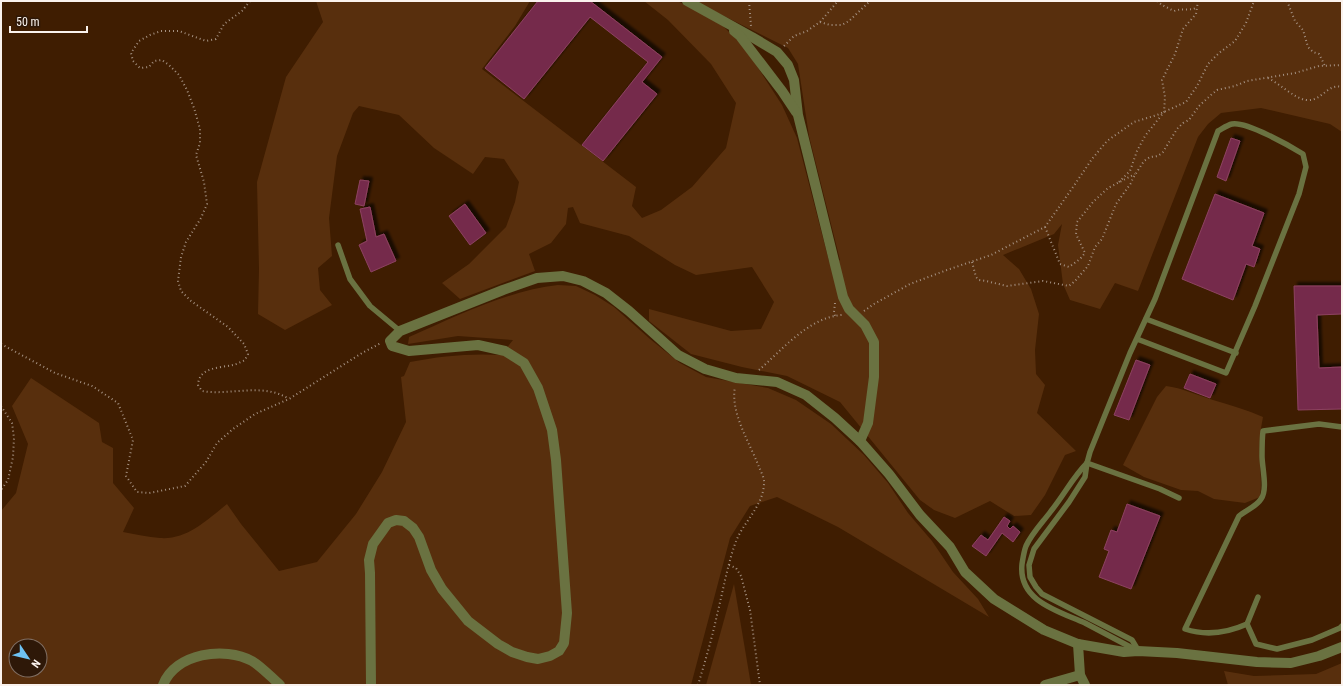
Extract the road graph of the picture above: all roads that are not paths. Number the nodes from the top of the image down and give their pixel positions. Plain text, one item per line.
1 (687, 1) edge
2 (724, 22) junction
3 (798, 115) junction
4 (338, 245) dead end
5 (1146, 319) junction
6 (400, 332) junction
7 (1137, 339) junction
8 (1236, 353) junction
9 (1342, 427) edge
10 (860, 441) junction
11 (1087, 462) junction
12 (1179, 498) dead end
13 (1026, 546) junction
14 (1034, 549) junction
15 (1258, 597) dead end
16 (1247, 624) junction
17 (1342, 626) edge
18 (1078, 644) junction
19 (1342, 647) edge
20 (1138, 651) junction
21 (1080, 676) junction
22 (163, 685) edge
23 (280, 685) edge
24 (371, 685) edge
25 (1046, 685) edge
26 (1085, 685) edge

1 - 2 street
2 - 3 street
2 - 3 street
3 - 10 street
4 - 6 lane
5 - 7 lane
5 - 8 lane
5 - 8 lane
6 - 10 street
6 - 24 street
7 - 8 lane
7 - 11 lane
9 - 16 lane
10 - 18 street
11 - 12 lane
11 - 13 lane
11 - 14 lane
13 - 14 lane
13 - 20 lane
14 - 20 lane
15 - 16 lane
16 - 17 lane
18 - 20 street
18 - 21 street
19 - 20 street
21 - 25 street
21 - 26 street
22 - 23 street

